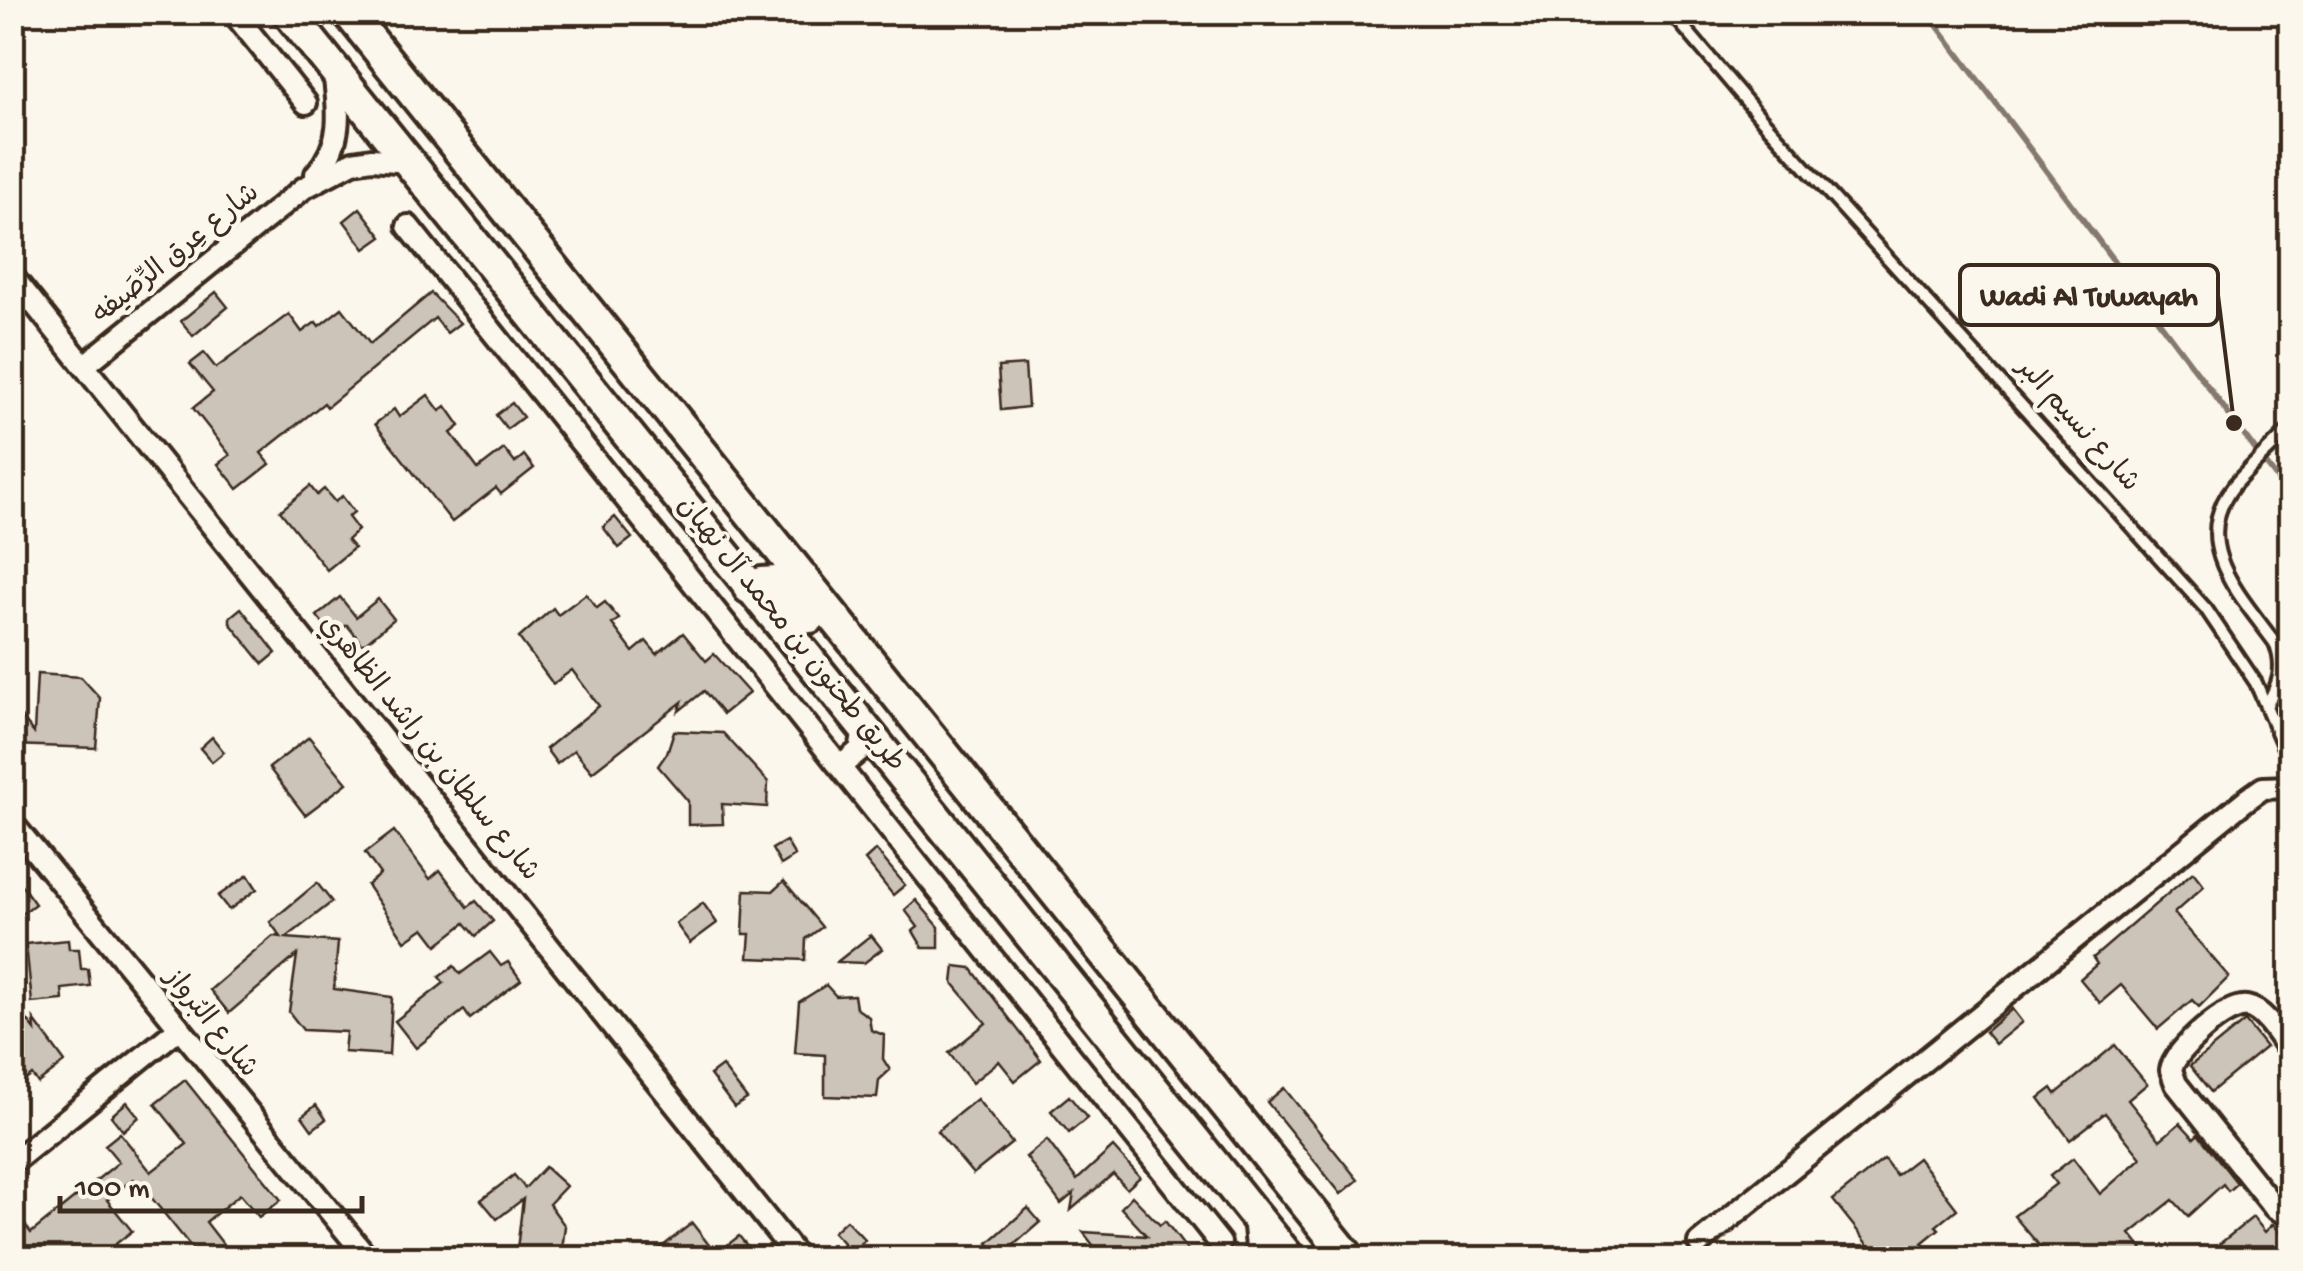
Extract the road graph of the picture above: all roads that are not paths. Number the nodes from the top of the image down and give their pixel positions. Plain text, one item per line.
1 (234, 12) edge
2 (288, 12) edge
3 (348, 12) edge
4 (1671, 12) edge
5 (334, 69) junction
6 (306, 103) dead end
7 (410, 162) junction
8 (304, 188) junction
9 (408, 226) dead end
10 (12, 276) edge
11 (84, 365) junction
12 (2290, 429) edge
13 (750, 588) junction
14 (2266, 706) junction
15 (865, 726) junction
16 (2290, 762) edge
17 (895, 763) junction
18 (954, 766) junction
19 (846, 772) junction
20 (2290, 787) edge
21 (12, 823) edge
22 (178, 1030) junction
23 (2290, 1052) edge
24 (12, 1163) edge
25 (1253, 1214) junction
26 (2290, 1216) edge
27 (1220, 1243) dead end
28 (1699, 1244) dead end
29 (368, 1258) edge
30 (798, 1258) edge
31 (1258, 1258) edge
32 (1289, 1258) edge
33 (1349, 1258) edge

1 - 6 street
2 - 5 main road, طريق طحنون بن محمد آل نهيان
3 - 18 main road, طريق طحنون بن محمد آل نهيان
4 - 14 lane, شارع نسيم البر
5 - 7 main road, طريق طحنون بن محمد آل نهيان
5 - 8 street, شارع عِرق الرِّصَيفه
7 - 8 street, شارع عِرق الرِّصَيفه
7 - 13 main road, طريق طحنون بن محمد آل نهيان
8 - 11 street, شارع عِرق الرِّصَيفه
9 - 19 street
10 - 11 street, شارع سلطان بن راشد الظاهري
11 - 30 street, شارع سلطان بن راشد الظاهري
12 - 14 lane
13 - 15 main road, طريق طحنون بن محمد آل نهيان
13 - 18 main road
14 - 16 lane, شارع نسيم البر
15 - 17 main road, طريق طحنون بن محمد آل نهيان
15 - 19 street
17 - 19 street
17 - 25 main road, طريق طحنون بن محمد آل نهيان
18 - 33 main road, طريق طحنون بن محمد آل نهيان
19 - 27 street
20 - 28 street
21 - 22 street, شارع البُرواز
22 - 24 street
22 - 29 street, شارع البُرواز
23 - 26 street
25 - 31 street
25 - 32 main road, طريق طحنون بن محمد آل نهيان

